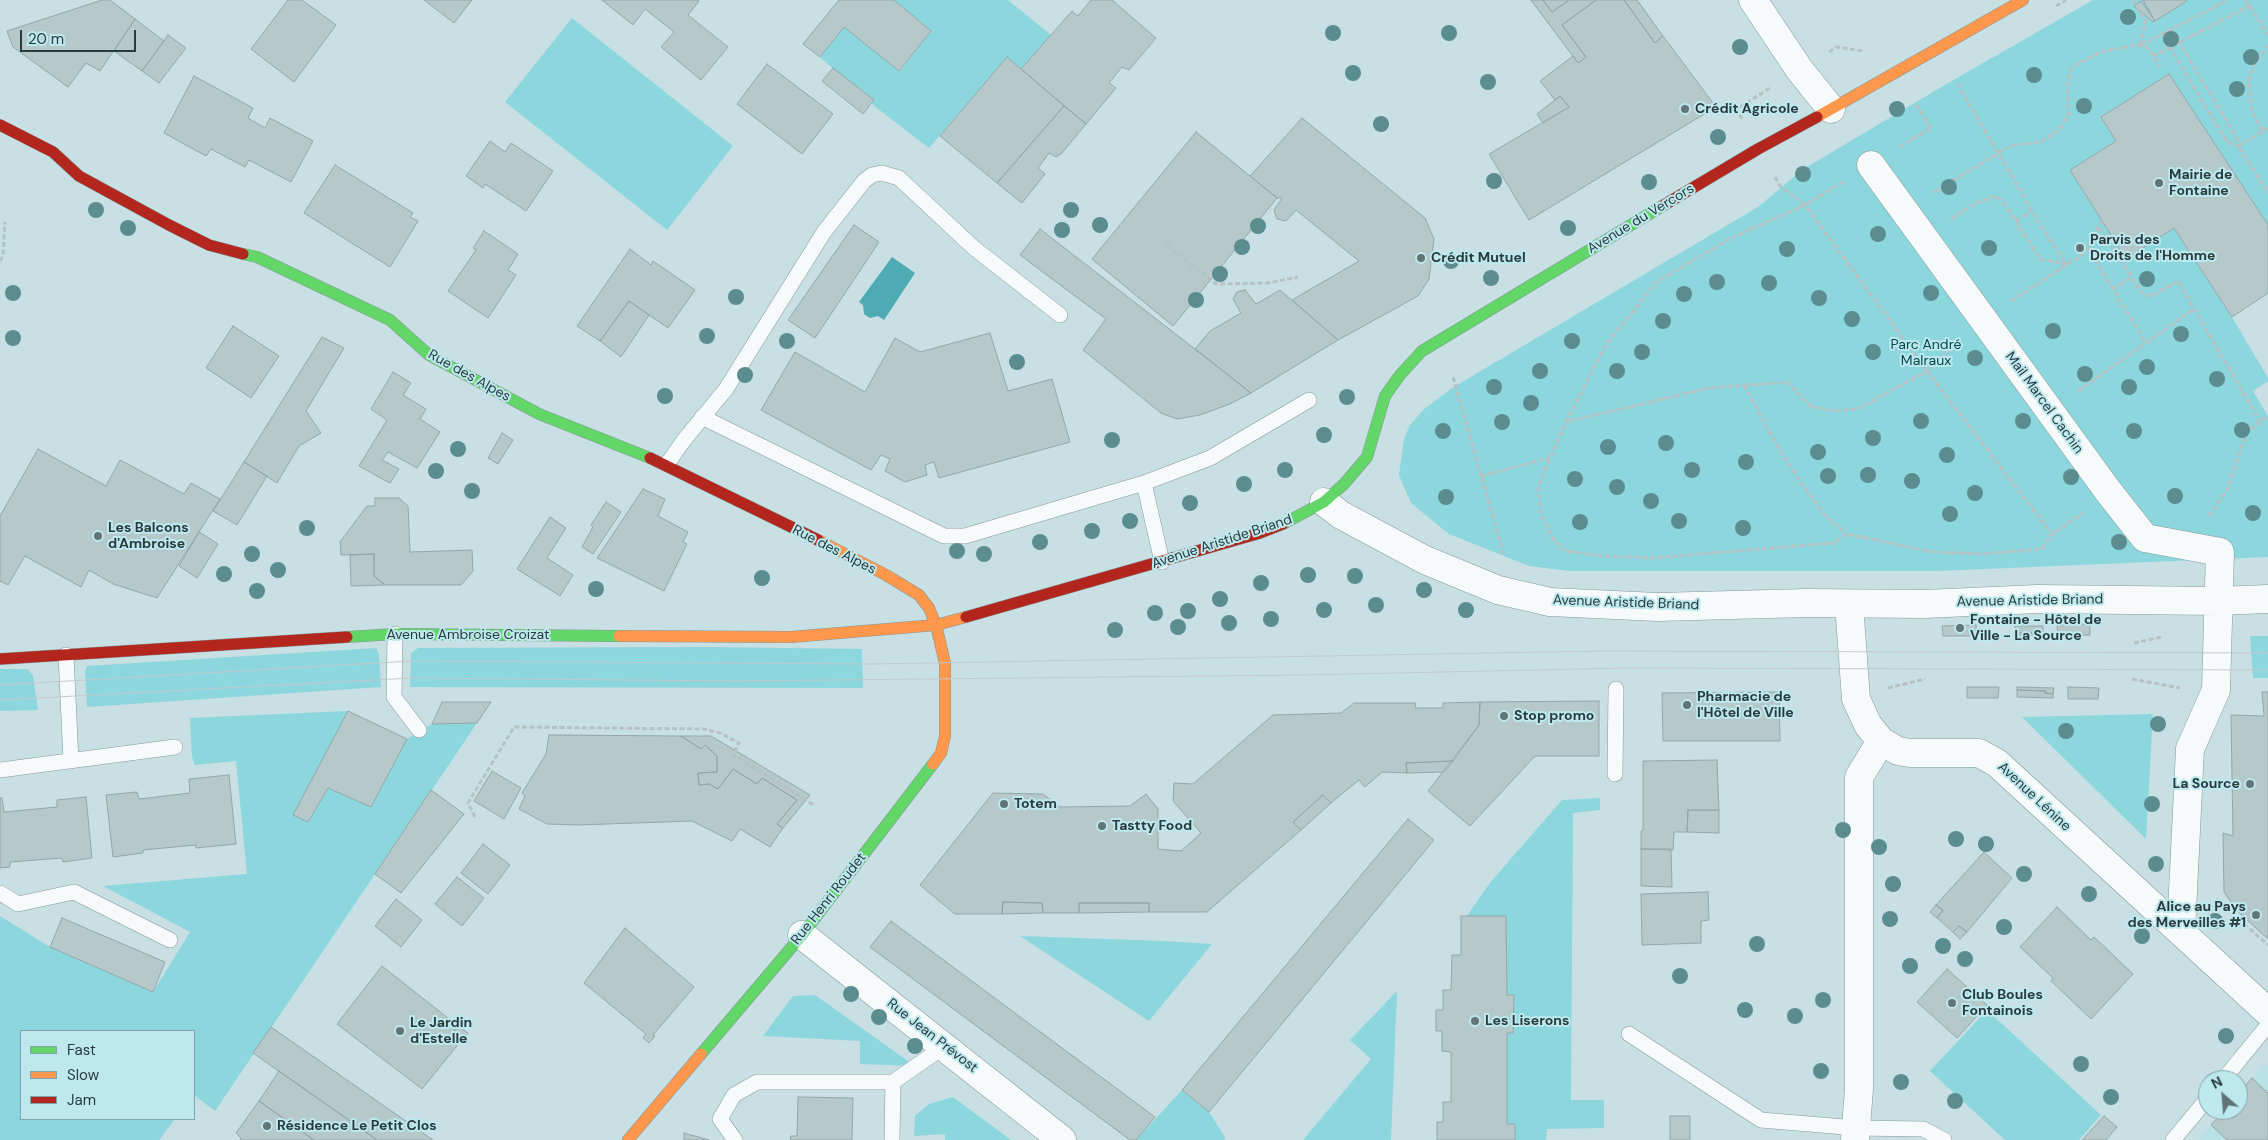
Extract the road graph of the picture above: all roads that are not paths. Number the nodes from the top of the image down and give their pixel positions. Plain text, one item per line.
1 (1753, 0) edge
2 (2023, 0) edge
3 (1831, 109) junction
4 (0, 125) edge
5 (1871, 165) dead end
6 (1060, 315) dead end
7 (1309, 400) dead end
8 (702, 417) junction
9 (667, 464) junction
10 (1144, 483) junction
11 (1324, 502) junction
12 (1162, 562) junction
13 (2268, 599) edge
14 (2218, 601) junction
15 (1849, 604) junction
16 (936, 625) junction
17 (395, 634) junction
18 (66, 655) junction
19 (0, 659) edge
20 (1616, 689) dead end
21 (419, 730) dead end
22 (1881, 741) junction
23 (175, 747) dead end
24 (70, 761) junction
25 (0, 770) edge
26 (1615, 774) dead end
27 (0, 893) edge
28 (2181, 932) junction
29 (802, 935) junction
30 (170, 940) dead end
31 (2268, 1012) edge
32 (2268, 1025) edge
33 (1629, 1034) dead end
34 (945, 1046) junction
35 (2231, 1070) edge
36 (893, 1082) junction
37 (2198, 1110) edge
38 (1856, 1134) edge
39 (628, 1140) edge
40 (735, 1140) edge
41 (892, 1140) edge
42 (1062, 1140) edge
43 (1944, 1140) edge
44 (2173, 1140) edge

1 - 3 street
2 - 3 street, Avenue du Vercors
3 - 11 street, Avenue du Vercors
4 - 9 street, Rue des Alpes
5 - 14 street, Mail Marcel Cachin
6 - 8 lane
7 - 10 lane
8 - 9 lane
8 - 10 lane
9 - 16 street, Rue des Alpes
10 - 12 lane
11 - 12 street, Avenue Aristide Briand
11 - 15 street, Avenue Aristide Briand
12 - 16 street, Avenue Aristide Briand
13 - 14 street, Avenue Aristide Briand
14 - 15 street, Avenue Aristide Briand
14 - 28 street
15 - 22 street, Avenue Lénine
16 - 17 street, Avenue Ambroise Croizat
16 - 29 street, Rue Henri Roudet
17 - 18 street, Avenue Ambroise Croizat
17 - 21 lane
18 - 19 street, Avenue Ambroise Croizat
18 - 24 lane
20 - 26 lane
22 - 28 street, Avenue Lénine
22 - 38 street
23 - 24 lane
24 - 25 lane
27 - 30 lane
28 - 31 street, Avenue Lénine
29 - 34 street, Rue Jean Prévost
29 - 39 street, Rue Henri Roudet
32 - 35 lane
33 - 38 lane
34 - 36 lane
34 - 42 street, Rue Jean Prévost
36 - 40 lane
36 - 41 lane
37 - 44 lane
38 - 43 lane

